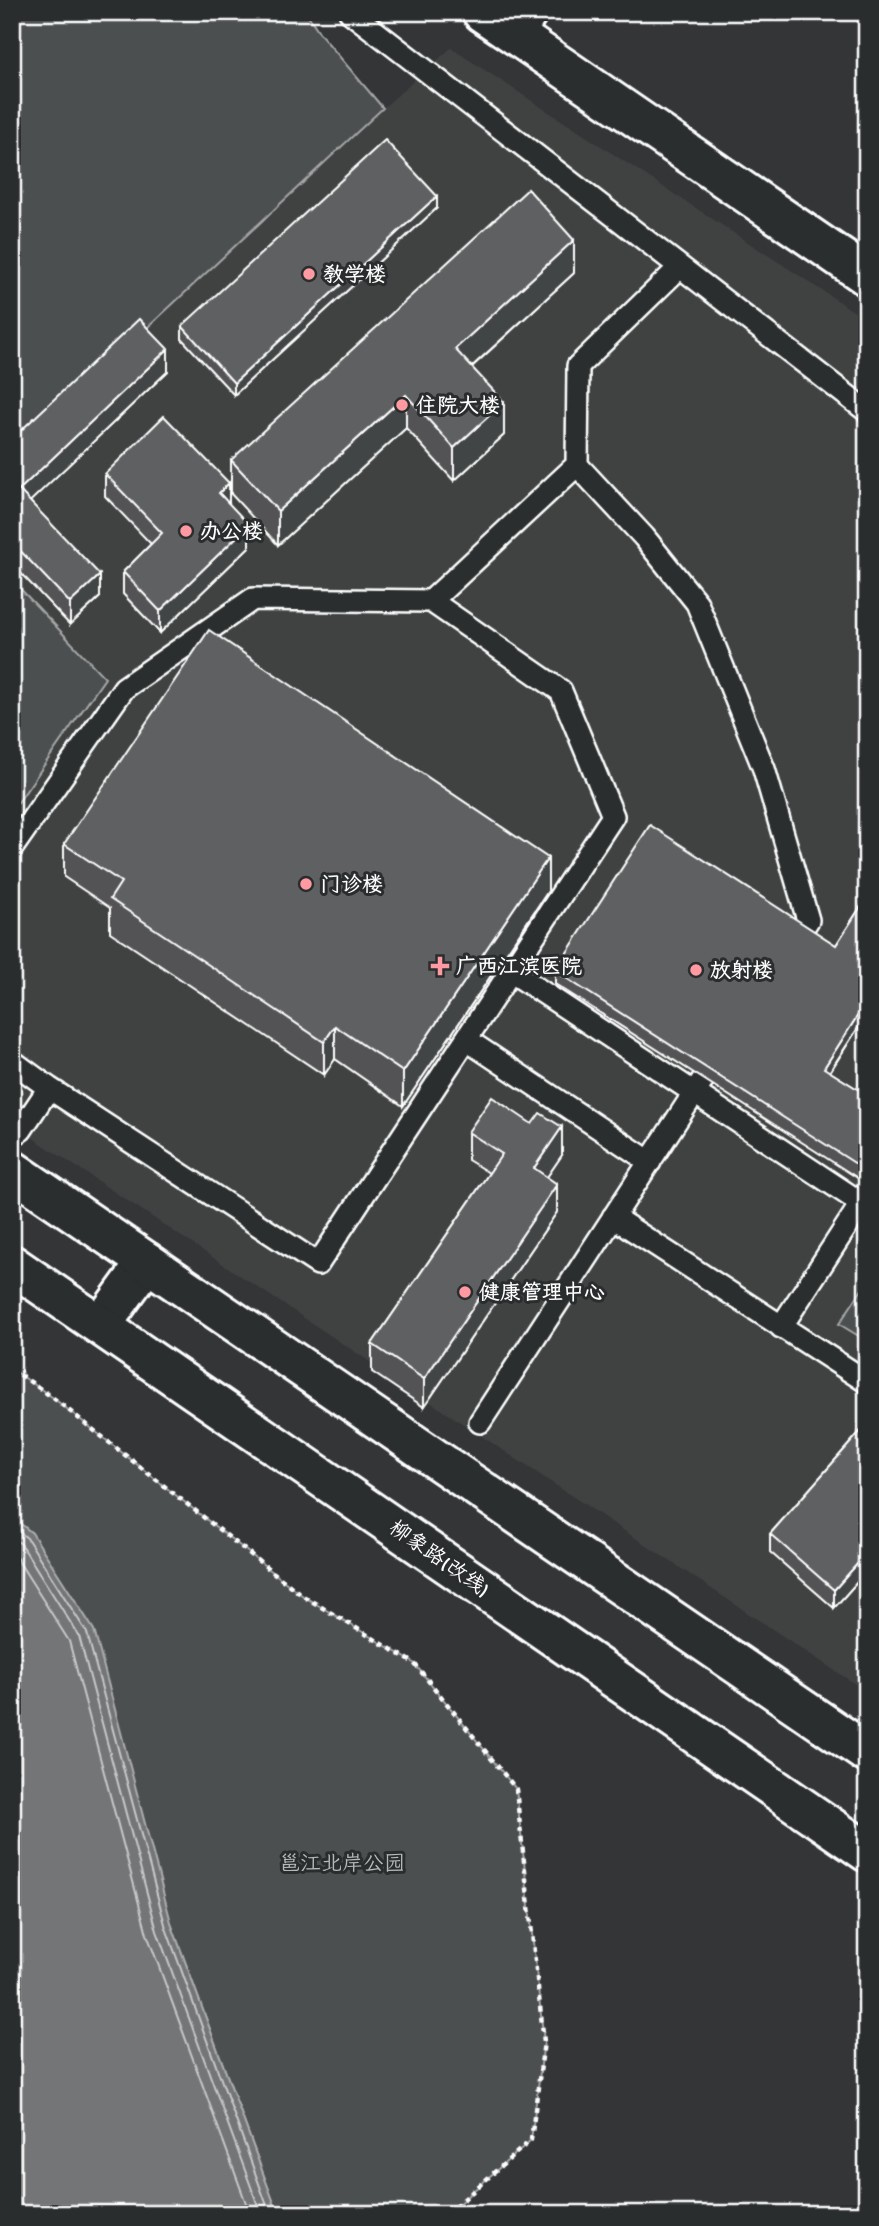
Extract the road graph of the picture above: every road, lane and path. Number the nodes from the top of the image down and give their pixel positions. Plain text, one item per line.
1 (350, 12) edge
2 (482, 12) edge
3 (530, 26) edge
4 (680, 267) junction
5 (867, 276) edge
6 (867, 411) edge
7 (577, 465) junction
8 (430, 601) junction
9 (12, 848) edge
10 (778, 966) edge
11 (512, 972) junction
12 (732, 1036) edge
13 (467, 1040) junction
14 (12, 1060) edge
15 (50, 1088) junction
16 (694, 1094) junction
17 (12, 1136) edge
18 (650, 1162) junction
19 (12, 1170) edge
20 (864, 1206) edge
21 (613, 1217) junction
22 (147, 1262) junction
23 (12, 1265) edge
24 (102, 1324) junction
25 (781, 1326) junction
26 (12, 1369) edge
27 (867, 1382) edge
28 (480, 1422) dead end
29 (867, 1753) edge
30 (867, 1852) edge
31 (447, 2214) edge

1 - 4 lane
2 - 3 main road
3 - 5 main road
4 - 6 lane
4 - 7 lane
7 - 8 lane
7 - 10 lane
8 - 9 lane
8 - 11 lane
11 - 13 lane
11 - 16 lane
12 - 16 lane
13 - 15 lane
13 - 18 lane
14 - 15 lane
15 - 17 lane
16 - 18 lane
16 - 20 lane
18 - 21 lane
19 - 22 main road
20 - 25 lane
21 - 25 lane
21 - 28 lane
22 - 24 main road
22 - 29 main road
23 - 24 main road, 柳象路(改线)
24 - 30 main road, 柳象路(改线)
25 - 27 lane
26 - 31 path

